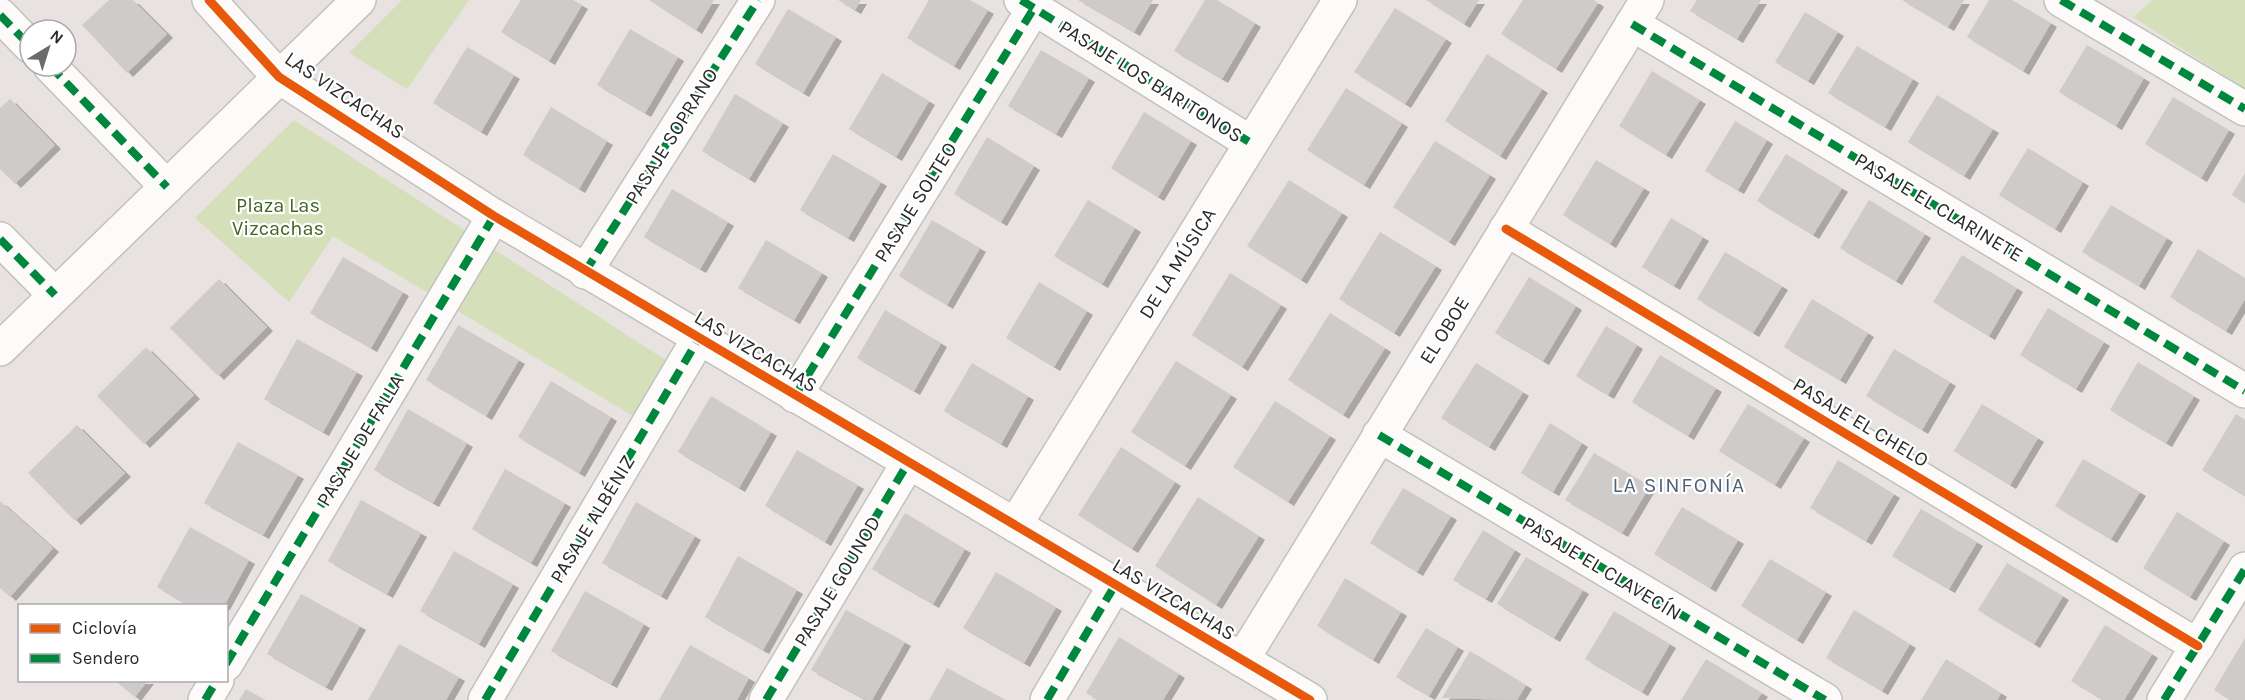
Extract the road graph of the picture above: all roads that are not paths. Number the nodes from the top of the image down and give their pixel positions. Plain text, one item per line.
1 (209, 0) edge
2 (359, 0) edge
3 (758, 0) edge
4 (1340, 0) edge
5 (2061, 0) edge
6 (1028, 4) edge
7 (1639, 12) edge
8 (0, 15) edge
9 (18, 34) edge
10 (279, 77) junction
11 (62, 78) edge
12 (2245, 109) edge
13 (1251, 143) junction
14 (167, 187) junction
15 (494, 216) junction
16 (1506, 229) junction
17 (0, 239) edge
18 (585, 272) junction
19 (55, 295) junction
20 (699, 338) junction
21 (0, 349) edge
22 (2245, 391) edge
23 (795, 396) junction
24 (1379, 435) junction
25 (908, 463) junction
26 (1015, 525) junction
27 (2245, 569) edge
28 (1115, 585) junction
29 (2198, 646) junction
30 (1242, 660) junction
31 (228, 661) edge
32 (216, 682) edge
33 (205, 700) edge
34 (485, 700) edge
35 (766, 700) edge
36 (1047, 700) edge
37 (1310, 700) edge
38 (1825, 700) edge
39 (2164, 700) edge

1 - 10 street, LAS VIZCACHAS
2 - 10 street
3 - 18 street, PASAJE SOPRANO
4 - 13 street, DE LA MÚSICA
5 - 12 street
6 - 13 street, PASAJE LOS BARITONOS
6 - 23 street, PASAJE SOLTEO
7 - 16 street, EL OBOE
7 - 22 street, PASAJE EL CLARINETE
8 - 9 street
10 - 14 street
10 - 15 street, LAS VIZCACHAS
11 - 14 street
13 - 26 street, DE LA MÚSICA
14 - 19 street
15 - 18 street, LAS VIZCACHAS
15 - 31 street, PASAJE DE FALLA
16 - 24 street, EL OBOE
16 - 29 street, PASAJE EL CHELO
17 - 19 street
18 - 20 street, LAS VIZCACHAS
19 - 21 street
20 - 23 street, LAS VIZCACHAS
20 - 34 street, PASAJE ALBÉNIZ
23 - 25 street, LAS VIZCACHAS
24 - 30 street, EL OBOE
24 - 38 street, PASAJE EL CLAVECÍN
25 - 26 street, LAS VIZCACHAS
25 - 35 street, PASAJE GOUNOD
26 - 28 street, LAS VIZCACHAS
27 - 29 street
28 - 30 street, LAS VIZCACHAS
28 - 36 street
29 - 39 street
30 - 37 street, LAS VIZCACHAS
32 - 33 street

